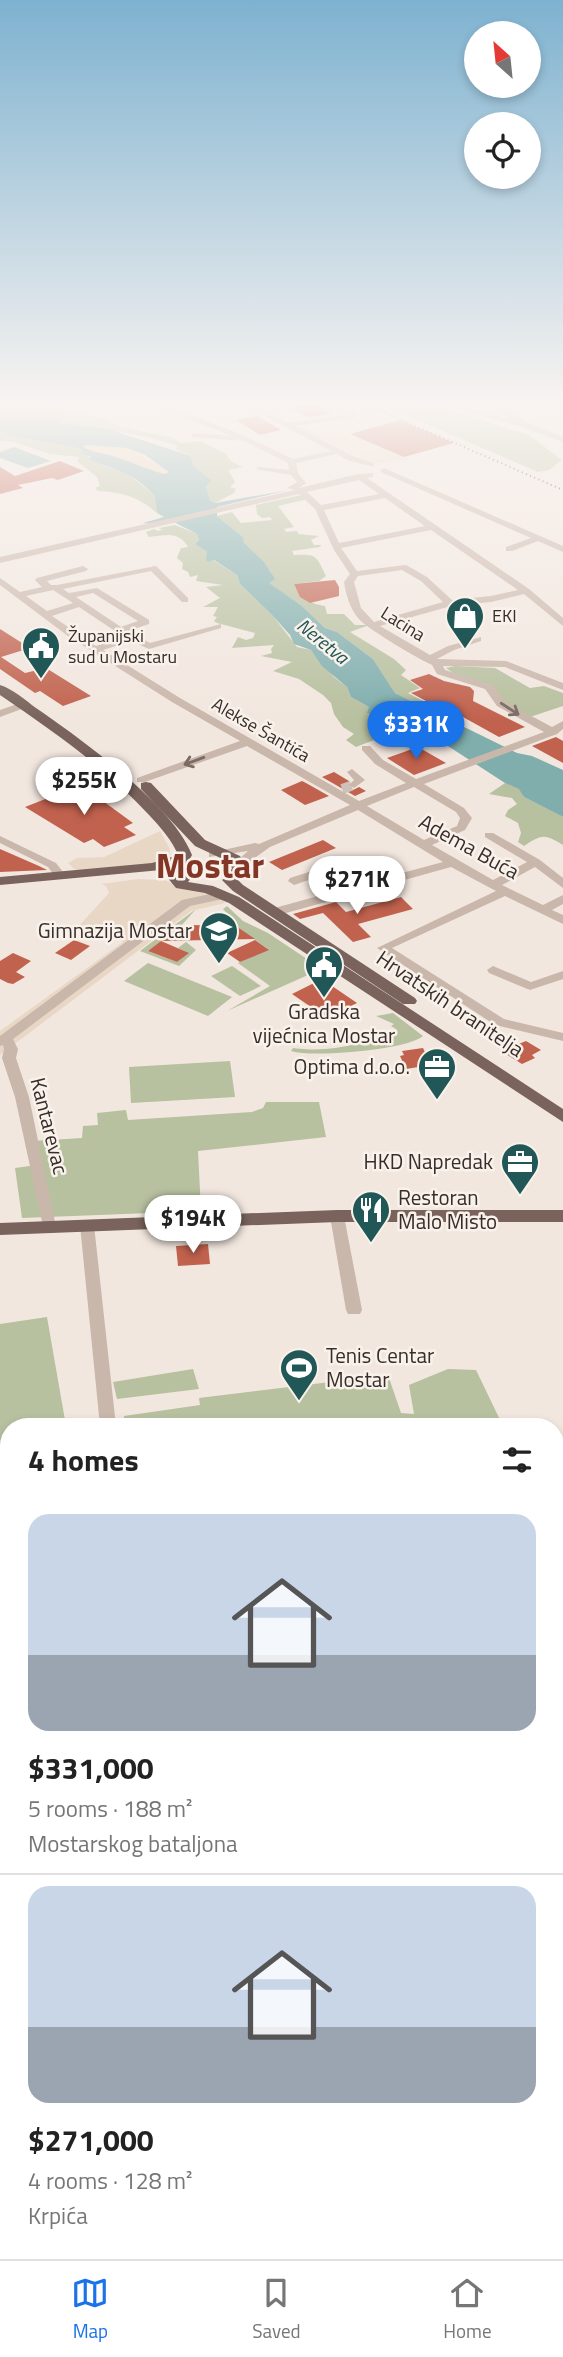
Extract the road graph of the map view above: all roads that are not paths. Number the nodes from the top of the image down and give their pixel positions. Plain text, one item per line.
1 (221, 509) edge
2 (322, 509) edge
3 (405, 509) edge
4 (472, 509) edge
5 (432, 527) junction
6 (540, 538) junction
7 (66, 547) junction
8 (382, 547) dead end
9 (338, 549) junction
10 (509, 549) dead end
11 (563, 549) edge
12 (0, 560) edge
13 (0, 567) edge
14 (83, 569) dead end
15 (355, 574) junction
16 (0, 581) edge
17 (52, 588) junction
18 (526, 591) junction
19 (19, 595) junction
20 (68, 596) junction
21 (185, 600) dead end
22 (450, 603) junction
23 (80, 604) junction
24 (45, 614) junction
25 (563, 623) edge
26 (218, 625) dead end
27 (372, 625) junction
28 (120, 630) junction
29 (131, 638) junction
30 (478, 639) dead end
31 (95, 649) junction
32 (432, 661) junction
33 (0, 678) edge
34 (563, 687) edge
35 (0, 689) edge
36 (23, 705) junction
37 (0, 714) edge
38 (563, 724) edge
39 (553, 732) junction
40 (247, 741) junction
41 (366, 748) dead end
42 (352, 772) dead end
43 (141, 780) junction
44 (412, 783) junction
45 (354, 785) dead end
46 (357, 806) junction
47 (174, 826) junction
48 (293, 833) junction
49 (489, 835) dead end
50 (0, 839) edge
51 (424, 845) junction
52 (215, 854) junction
53 (536, 862) junction
54 (452, 863) junction
55 (177, 866) junction
56 (235, 874) junction
57 (61, 877) junction
58 (0, 881) edge
59 (295, 881) dead end
60 (385, 881) junction
61 (206, 884) junction
62 (563, 884) edge
63 (493, 885) junction
64 (506, 891) junction
65 (232, 895) junction
66 (563, 899) edge
67 (543, 910) junction
68 (275, 912) junction
69 (563, 920) edge
70 (493, 970) dead end
71 (563, 975) edge
72 (563, 1037) edge
73 (6, 1043) edge
74 (563, 1104) edge
75 (563, 1117) edge
76 (337, 1216) junction
77 (563, 1216) edge
78 (87, 1225) junction
79 (49, 1227) junction
80 (0, 1230) edge
81 (354, 1310) dead end
82 (107, 1418) edge

1 - 7 street
2 - 9 street
3 - 5 street
4 - 6 street
5 - 9 street
5 - 18 street
6 - 10 street
6 - 11 street
7 - 12 street
7 - 13 street
8 - 9 street
9 - 15 street
14 - 17 street
15 - 22 street
15 - 27 street, Lacina
16 - 19 street, Alekse Šantića
17 - 19 street
17 - 20 street
17 - 21 street
18 - 22 street
18 - 25 street
19 - 24 street, Alekse Šantića
20 - 23 street
20 - 28 street
22 - 27 street
23 - 24 street
23 - 28 street
24 - 31 street, Alekse Šantića
26 - 29 street
27 - 32 street, Lacina
28 - 29 street
29 - 31 street
30 - 32 street
31 - 40 street, Alekse Šantića
32 - 34 street
32 -> 39 street, Lacina
33 - 43 main road
35 - 36 main road
36 - 37 street
36 - 47 main road
38 - 39 street
39 - 44 street
40 -> 43 street
40 - 46 street, Alekse Šantića
41 - 44 street
42 - 45 street
43 - 47 main road
44 - 46 street
44 - 51 street
46 - 48 street
46 - 51 street, Adema Buća
47 - 52 main road
47 - 52 main road
47 - 55 main road
48 - 52 street
48 - 56 street
49 - 53 street
50 - 57 street
51 - 54 street, Adema Buća
52 - 55 main road
52 - 56 main road
53 - 62 street
53 - 63 street
54 - 60 street
54 - 63 street, Adema Buća
55 - 57 main road
55 - 61 main road
55 - 65 main road
56 - 61 main road
56 - 65 main road, Hrvatskih branitelja
57 - 58 main road
59 - 60 street
60 - 68 street
61 - 65 main road, Hrvatskih branitelja
63 - 64 street, Adema Buća
64 - 67 street, Adema Buća
64 - 72 street
65 - 68 main road, Hrvatskih branitelja
65 - 73 street
65 - 75 main road
66 - 67 street
67 - 69 street, Adema Buća
68 - 74 main road, Hrvatskih branitelja
70 - 71 street
73 - 79 street, Kantarevac
76 - 77 main road
76 - 78 main road
76 - 81 street
78 - 79 main road
78 - 82 street
79 - 80 main road

